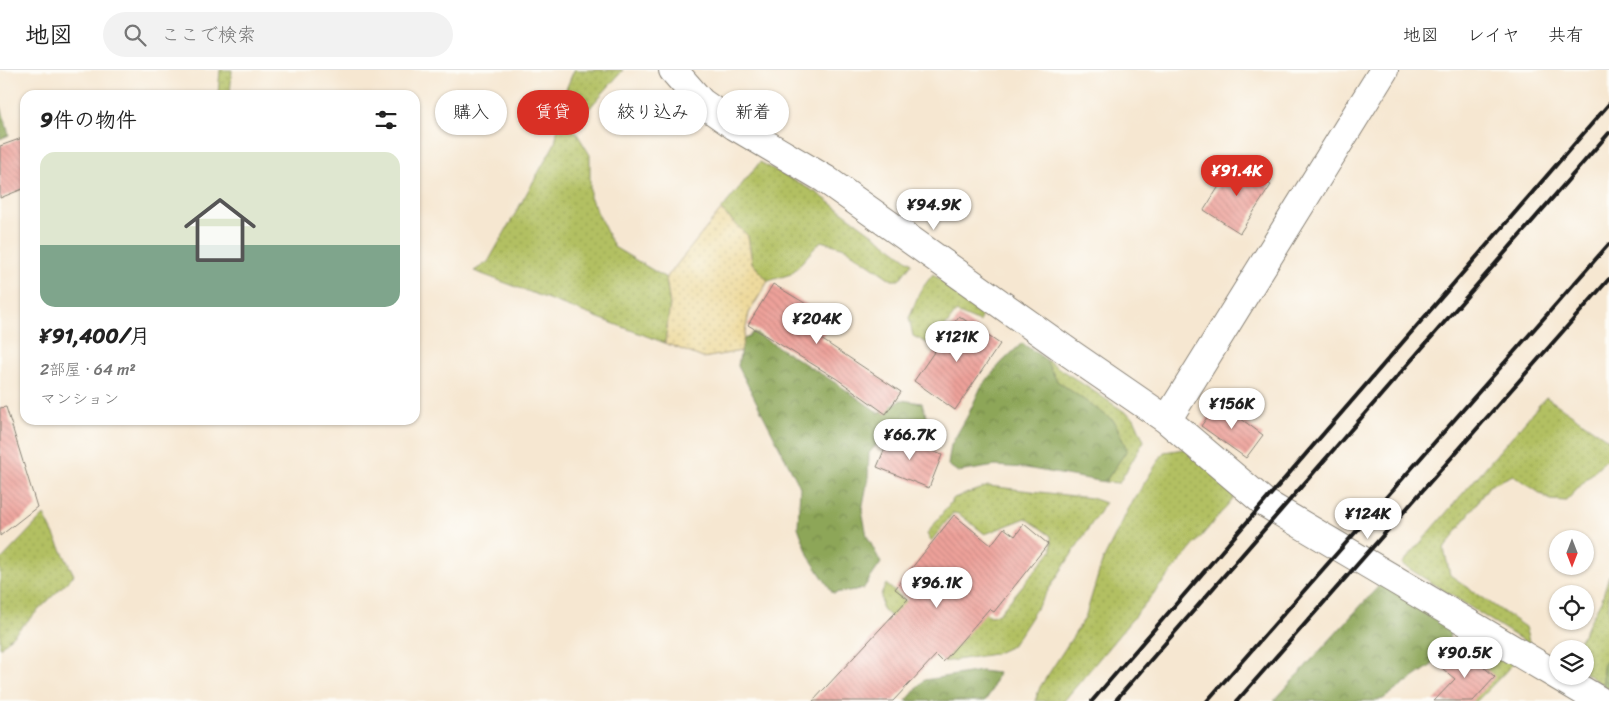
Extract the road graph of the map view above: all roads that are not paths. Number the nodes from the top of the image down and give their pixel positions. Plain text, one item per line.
1 (674, 70) edge
2 (1384, 70) edge
3 (1167, 420) junction
4 (1549, 671) edge
5 (1573, 685) edge
6 (1600, 701) edge

1 - 3 street
2 - 3 street
3 - 4 street
5 - 6 street

